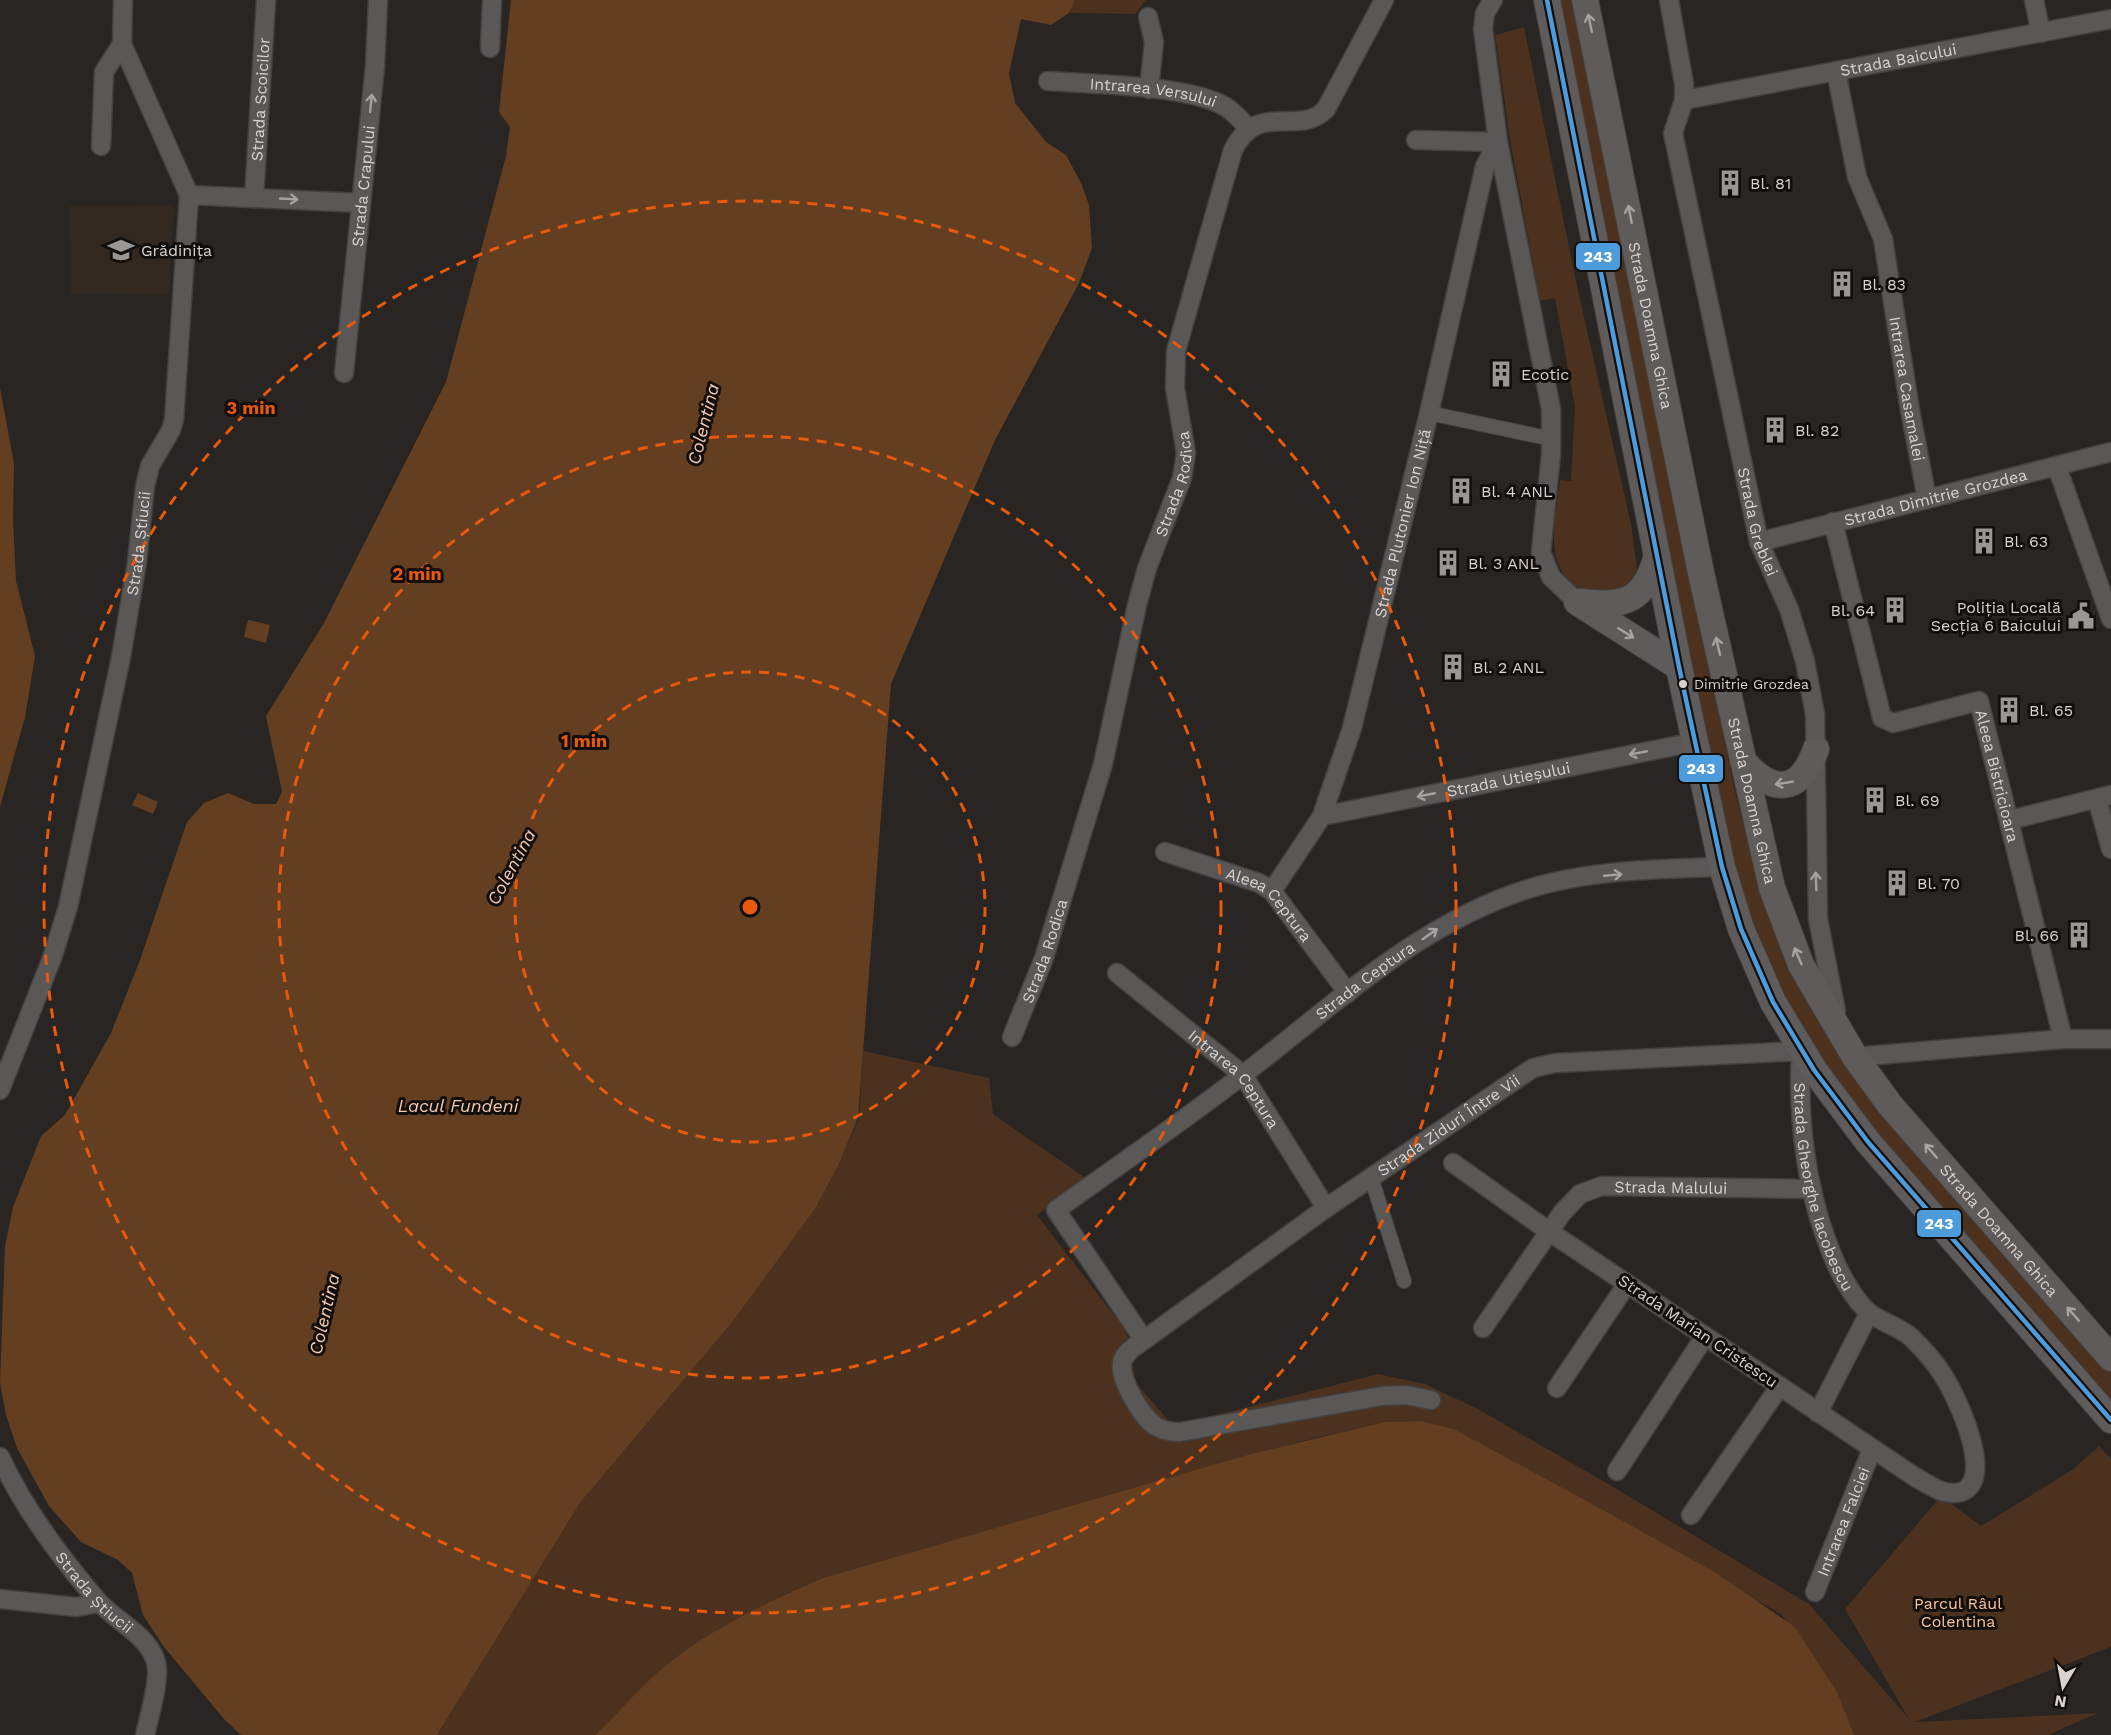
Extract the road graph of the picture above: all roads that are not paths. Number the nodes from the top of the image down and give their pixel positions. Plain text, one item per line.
1 (123, 0) edge
2 (266, 0) edge
3 (378, 0) edge
4 (492, 0) edge
5 (1384, 0) edge
6 (1492, 0) edge
7 (1546, 0) edge
8 (1586, 0) edge
9 (1669, 0) edge
10 (2034, 0) edge
11 (1148, 17) dead end
12 (2111, 20) edge
13 (2041, 33) junction
14 (122, 44) junction
15 (490, 48) dead end
16 (1836, 71) junction
17 (1048, 81) dead end
18 (1149, 89) junction
19 (1684, 99) junction
20 (1249, 129) junction
21 (1416, 140) dead end
22 (1498, 142) junction
23 (101, 146) dead end
24 (189, 195) junction
25 (254, 198) junction
26 (361, 203) junction
27 (344, 373) dead end
28 (1429, 413) junction
29 (1552, 439) junction
30 (2111, 452) edge
31 (2057, 467) junction
32 (1927, 499) junction
33 (1833, 522) junction
34 (1759, 542) junction
35 (1657, 555) junction
36 (1577, 602) junction
37 (2111, 619) edge
38 (1679, 666) junction
39 (1695, 742) junction
40 (1816, 749) junction
41 (1743, 761) junction
42 (2104, 797) edge
43 (1322, 816) junction
44 (2010, 820) junction
45 (2111, 849) edge
46 (1166, 852) dead end
47 (1722, 867) junction
48 (1272, 891) junction
49 (1117, 973) dead end
50 (1348, 993) junction
51 (1012, 1038) dead end
52 (2063, 1039) junction
53 (2111, 1039) edge
54 (1850, 1049) junction
55 (1801, 1051) junction
56 (1243, 1075) junction
57 (0, 1090) edge
58 (1453, 1163) dead end
59 (1371, 1177) junction
60 (1812, 1190) junction
61 (1326, 1208) junction
62 (1547, 1230) junction
63 (1404, 1281) dead end
64 (1627, 1284) junction
65 (1869, 1313) junction
66 (1483, 1329) dead end
67 (1706, 1336) junction
68 (1144, 1340) junction
69 (2111, 1358) edge
70 (1780, 1386) junction
71 (1557, 1388) dead end
72 (1431, 1400) dead end
73 (1818, 1413) junction
74 (2111, 1420) edge
75 (1872, 1449) junction
76 (0, 1457) edge
77 (1617, 1471) dead end
78 (1692, 1515) dead end
79 (1815, 1592) dead end
80 (0, 1599) edge
81 (99, 1603) junction
82 (145, 1735) edge

1 - 14 street, Strada Știucii
2 - 25 street, Strada Scoicilor
26 -> 3 street, Strada Crapului
4 - 15 street
5 - 20 street
6 - 22 street
7 - 35 main road
41 -> 8 main road, Strada Doamna Ghica
9 - 19 street, Strada Greblei
10 - 13 street
11 - 18 street
12 - 13 street, Strada Baicului
13 - 16 street, Strada Baicului
14 - 23 street
14 - 24 street, Strada Știucii
16 - 19 street, Strada Baicului
16 - 32 street, Intrarea Casamalei
17 - 18 street, Intrarea Versului
18 - 20 street, Intrarea Versului
19 - 34 street, Strada Greblei
20 - 51 street, Strada Rodica
21 - 22 street
22 - 28 street, Strada Plutonier Ion Niță
22 - 29 street
24 - 25 street
24 - 57 street, Strada Știucii
25 -> 26 street
26 - 27 street, Strada Crapului
28 - 29 street
28 - 43 street, Strada Plutonier Ion Niță
29 - 36 street
30 - 31 street, Strada Dimitrie Grozdea
31 - 32 street, Strada Dimitrie Grozdea
31 - 37 street
32 - 33 street, Strada Dimitrie Grozdea
33 - 34 street, Strada Dimitrie Grozdea
33 - 44 street, Aleea Bistricioara
34 - 40 street, Strada Greblei
35 - 36 main road
35 - 38 main road
36 -> 38 main road
38 - 39 main road
39 -> 43 street, Strada Utieșului
39 - 47 main road
40 -> 41 main road
54 -> 40 street, Strada Greblei
54 -> 41 main road, Strada Doamna Ghica
42 - 44 street
42 - 45 street
43 - 48 street, Strada Plutonier Ion Niță
44 - 52 street, Aleea Bistricioara
46 - 48 street, Aleea Ceptura
50 -> 47 street, Strada Ceptura
47 - 55 main road
48 - 50 street, Aleea Ceptura
49 - 56 street, Intrarea Ceptura
50 - 56 street, Strada Ceptura
52 - 53 street
52 - 54 street
69 -> 54 main road, Strada Doamna Ghica
55 - 59 street, Strada Ziduri Între Vii
55 - 60 street, Strada Gheorghe Iacobescu
55 - 74 main road
56 - 61 street, Intrarea Ceptura
56 - 68 street, Strada Ceptura
58 - 62 street, Strada Marian Cristescu
59 - 61 street, Strada Ziduri Între Vii
59 - 63 street
60 - 62 street, Strada Malului
60 - 65 street, Strada Gheorghe Iacobescu
61 - 68 street, Strada Ziduri Între Vii
62 - 64 street, Strada Marian Cristescu
62 - 66 street, Strada Malului
64 - 67 street, Strada Marian Cristescu
64 - 71 street
65 - 73 street
65 - 75 street, Strada Marian Cristescu
67 - 70 street, Strada Marian Cristescu
67 - 77 street
68 - 72 street, Strada Ziduri Între Vii
70 - 73 street, Strada Marian Cristescu
70 - 78 street
73 - 75 street, Strada Marian Cristescu
75 - 79 street, Intrarea Falciei
76 - 81 street, Strada Știucii
80 - 81 street
81 - 82 street, Strada Știucii

